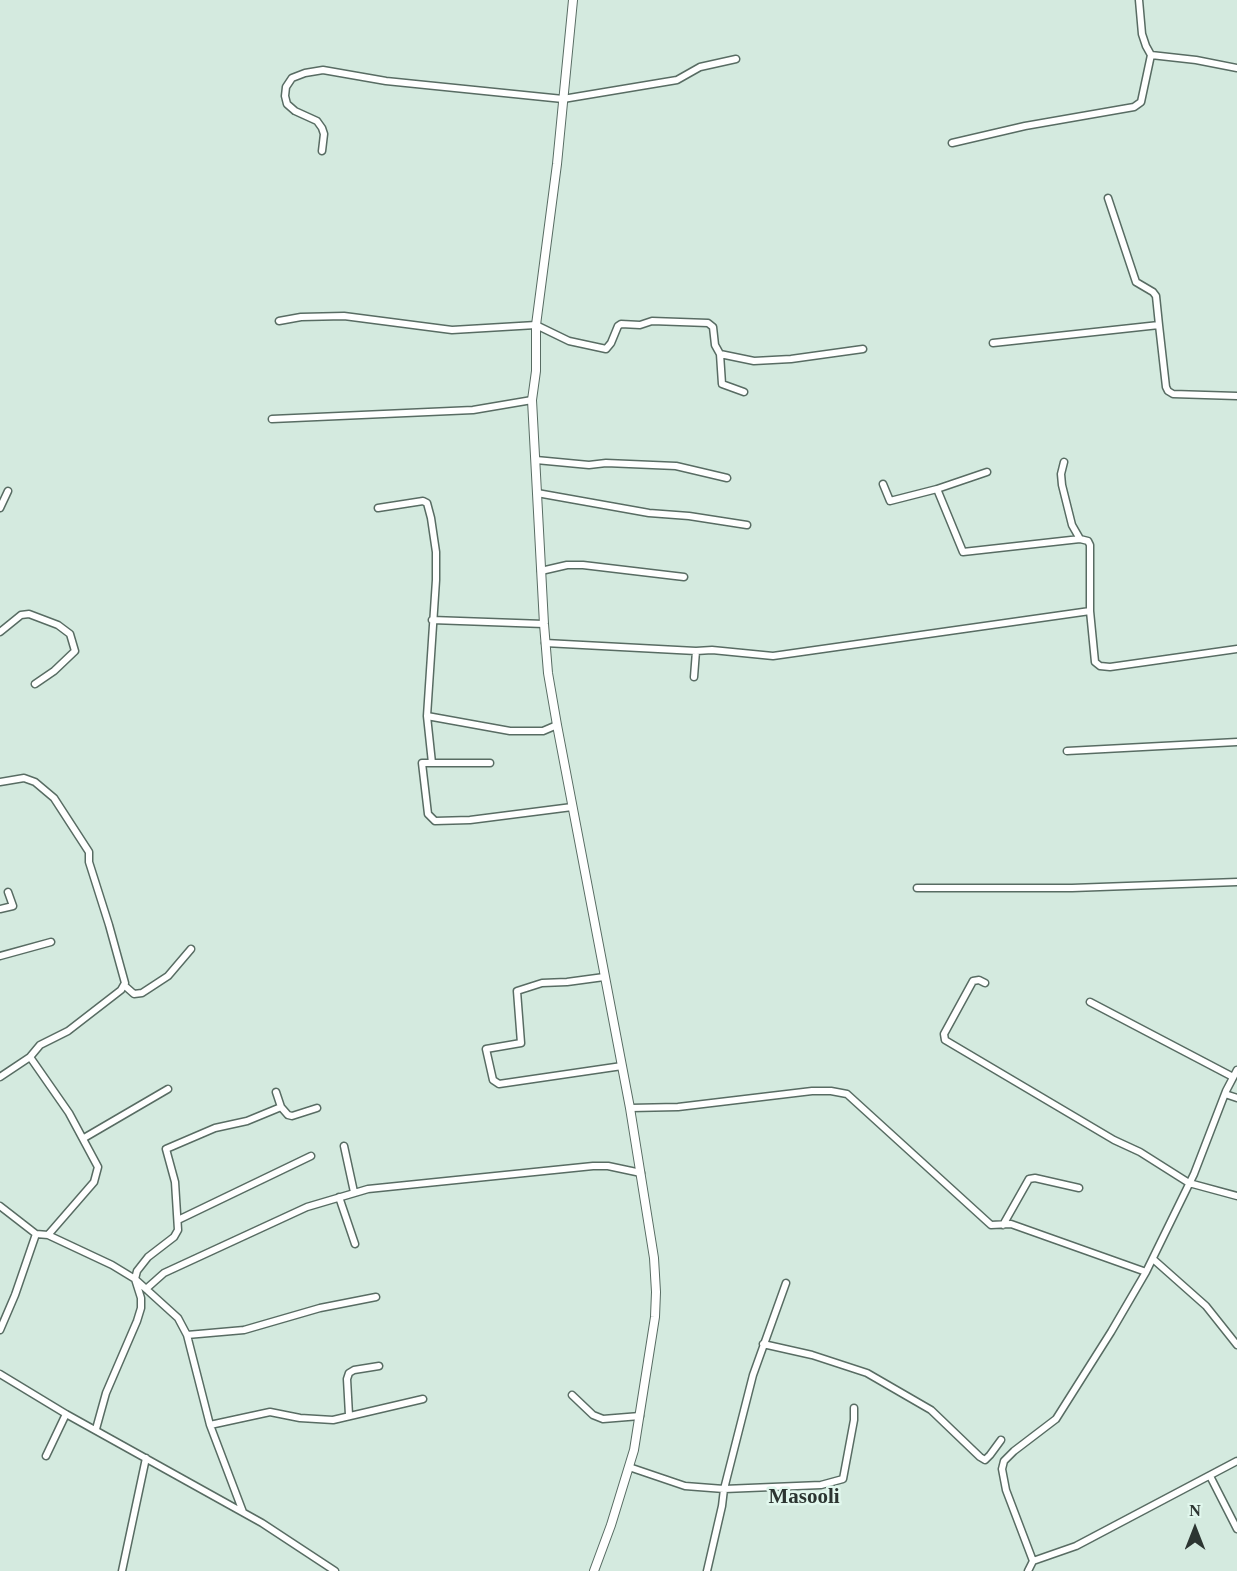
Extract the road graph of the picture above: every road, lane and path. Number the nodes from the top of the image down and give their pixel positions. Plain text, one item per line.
1 (573, 0) edge
2 (1139, 0) edge
3 (1151, 55) junction
4 (736, 60) dead end
5 (1237, 68) edge
6 (563, 99) junction
7 (952, 143) dead end
8 (322, 152) dead end
9 (1108, 198) dead end
10 (279, 321) dead end
11 (536, 325) junction
12 (1159, 325) junction
13 (993, 344) dead end
14 (863, 349) dead end
15 (720, 354) junction
16 (744, 392) dead end
17 (1237, 396) edge
18 (531, 400) junction
19 (272, 419) dead end
20 (536, 460) junction
21 (1064, 462) dead end
22 (987, 472) dead end
23 (727, 478) dead end
24 (883, 484) dead end
25 (937, 489) junction
26 (8, 491) dead end
27 (537, 493) junction
28 (0, 508) edge
29 (378, 508) dead end
30 (747, 525) dead end
31 (1080, 539) junction
32 (541, 572) junction
33 (684, 577) dead end
34 (1090, 611) junction
35 (432, 620) junction
36 (544, 624) junction
37 (0, 632) edge
38 (545, 643) junction
39 (1237, 649) edge
40 (696, 651) junction
41 (694, 677) dead end
42 (35, 684) dead end
43 (427, 716) junction
44 (556, 725) junction
45 (1237, 742) edge
46 (1067, 751) dead end
47 (432, 763) junction
48 (490, 763) dead end
49 (0, 782) edge
50 (572, 807) junction
51 (1237, 882) edge
52 (917, 888) dead end
53 (8, 892) dead end
54 (0, 909) edge
55 (51, 942) dead end
56 (190, 949) dead end
57 (0, 956) edge
58 (604, 977) junction
59 (986, 984) dead end
60 (125, 986) junction
61 (1090, 1002) dead end
62 (30, 1057) junction
63 (622, 1066) junction
64 (1237, 1070) edge
65 (0, 1077) edge
66 (1233, 1077) junction
67 (168, 1089) dead end
68 (276, 1092) dead end
69 (1225, 1095) junction
70 (1237, 1098) edge
71 (281, 1107) junction
72 (317, 1108) dead end
73 (630, 1108) junction
74 (84, 1138) junction
75 (344, 1146) dead end
76 (310, 1156) dead end
77 (641, 1173) junction
78 (1189, 1184) junction
79 (1079, 1188) dead end
80 (354, 1192) junction
81 (1237, 1196) edge
82 (339, 1197) junction
83 (0, 1206) edge
84 (178, 1220) junction
85 (1003, 1225) junction
86 (36, 1234) junction
87 (48, 1235) junction
88 (356, 1244) dead end
89 (1153, 1259) junction
90 (1146, 1272) junction
91 (135, 1279) junction
92 (786, 1284) dead end
93 (146, 1288) junction
94 (376, 1297) dead end
95 (0, 1330) edge
96 (187, 1335) junction
97 (1236, 1340) edge
98 (763, 1344) junction
99 (380, 1366) dead end
100 (0, 1374) edge
101 (572, 1395) dead end
102 (423, 1399) dead end
103 (854, 1408) dead end
104 (66, 1413) junction
105 (349, 1415) junction
106 (640, 1416) junction
107 (210, 1425) junction
108 (96, 1429) junction
109 (1000, 1440) dead end
110 (46, 1456) dead end
111 (146, 1458) junction
112 (1237, 1461) edge
113 (629, 1467) junction
114 (1210, 1476) junction
115 (724, 1489) junction
116 (243, 1512) junction
117 (1237, 1528) edge
118 (1033, 1561) junction
119 (122, 1571) edge
120 (335, 1571) edge
121 (594, 1571) edge
122 (707, 1571) edge
123 (1028, 1571) edge

1 - 6 street
2 - 3 street
3 - 5 street
3 - 7 street
4 - 6 street
6 - 8 street
6 - 11 street
9 - 12 street
10 - 11 street
11 - 15 street
11 - 18 street
12 - 13 street
12 - 17 street
14 - 15 street
15 - 16 street
18 - 19 street
18 - 20 street
20 - 23 street
20 - 27 street
21 - 31 street
22 - 25 street
24 - 25 street
25 - 31 street
26 - 28 street
27 - 30 street
27 - 32 street
29 - 35 street
31 - 34 street
32 - 33 street
32 - 36 street
34 - 39 street
34 - 40 street
35 - 36 street
35 - 43 street
36 - 38 street
37 - 42 street
38 - 40 street
38 - 44 street
40 - 41 street
43 - 44 street
43 - 47 street
44 - 50 street
45 - 46 street
47 - 48 street
47 - 50 street
49 - 60 street
50 - 58 street
51 - 52 street
53 - 54 street
55 - 57 street
56 - 60 street
58 - 63 street
58 - 63 street
59 - 78 street
60 - 62 street
61 - 66 street
62 - 65 street
62 - 74 street
63 - 73 street
64 - 66 street
66 - 69 street
67 - 74 street
68 - 71 street
69 - 70 street
69 - 78 street
71 - 72 street
71 - 84 street
73 - 77 street
73 - 85 street
74 - 87 street
75 - 80 street
76 - 84 street
77 - 80 street
77 - 106 street
78 - 81 street
78 - 89 street
79 - 85 street
80 - 82 street
82 - 88 street
82 - 93 street
83 - 86 street
84 - 91 street
85 - 90 street
86 - 87 street
86 - 95 street
87 - 91 street
89 - 90 street
89 - 97 street
90 - 118 street
91 - 93 street
91 - 108 street
92 - 98 street
93 - 96 street
94 - 96 street
96 - 107 street
98 - 109 street
98 - 115 street
99 - 105 street
100 - 104 street
101 - 106 street
102 - 105 street
103 - 115 street
104 - 108 street
104 - 110 street
105 - 107 street
106 - 113 street
107 - 116 street
108 - 111 street
111 - 116 street
111 - 119 street
112 - 114 street
113 - 115 street
113 - 121 street
114 - 117 street
114 - 118 street
115 - 122 street
116 - 120 street
118 - 123 street

